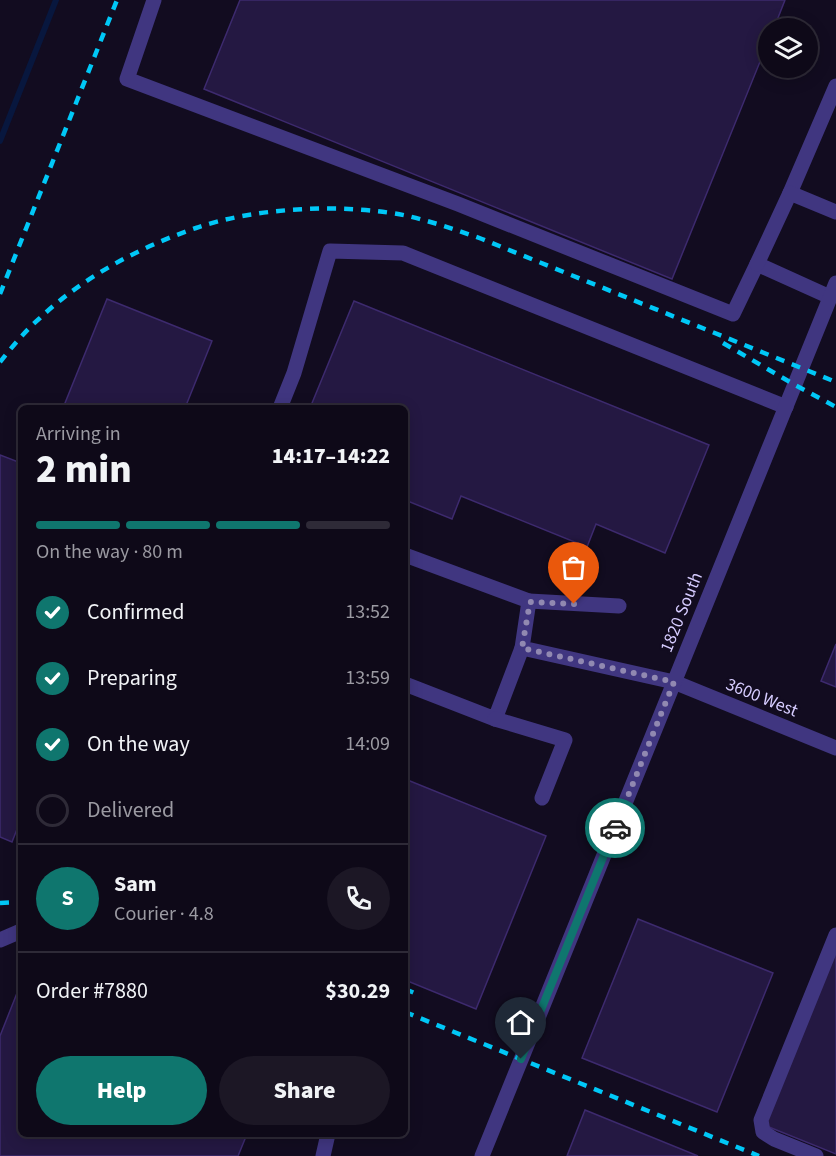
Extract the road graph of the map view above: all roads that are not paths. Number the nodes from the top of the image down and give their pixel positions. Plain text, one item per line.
1 (154, 0) edge
2 (836, 86) edge
3 (790, 193) junction
4 (836, 212) edge
5 (757, 264) junction
6 (833, 290) edge
7 (281, 405) edge
8 (786, 407) junction
9 (408, 556) edge
10 (530, 602) junction
11 (619, 606) dead end
12 (522, 648) junction
13 (674, 682) junction
14 (408, 685) edge
15 (495, 719) junction
16 (836, 748) edge
17 (542, 798) dead end
18 (18, 932) edge
19 (836, 935) edge
20 (0, 940) edge
21 (327, 1137) edge
22 (322, 1156) edge
23 (482, 1156) edge
24 (816, 1156) edge

1 - 5 street
2 - 3 street
3 - 4 street
3 - 5 street
5 - 6 street
6 - 8 street, 1820 South
7 - 8 street
8 - 13 street, 1820 South
9 - 10 street
10 - 11 street
10 - 12 street
12 - 13 street, 3600 West
12 - 15 street
13 - 16 street, 3600 West
13 - 23 street, 1820 South
14 - 15 street
15 - 17 street
18 - 20 street
19 - 24 street
21 - 22 street

